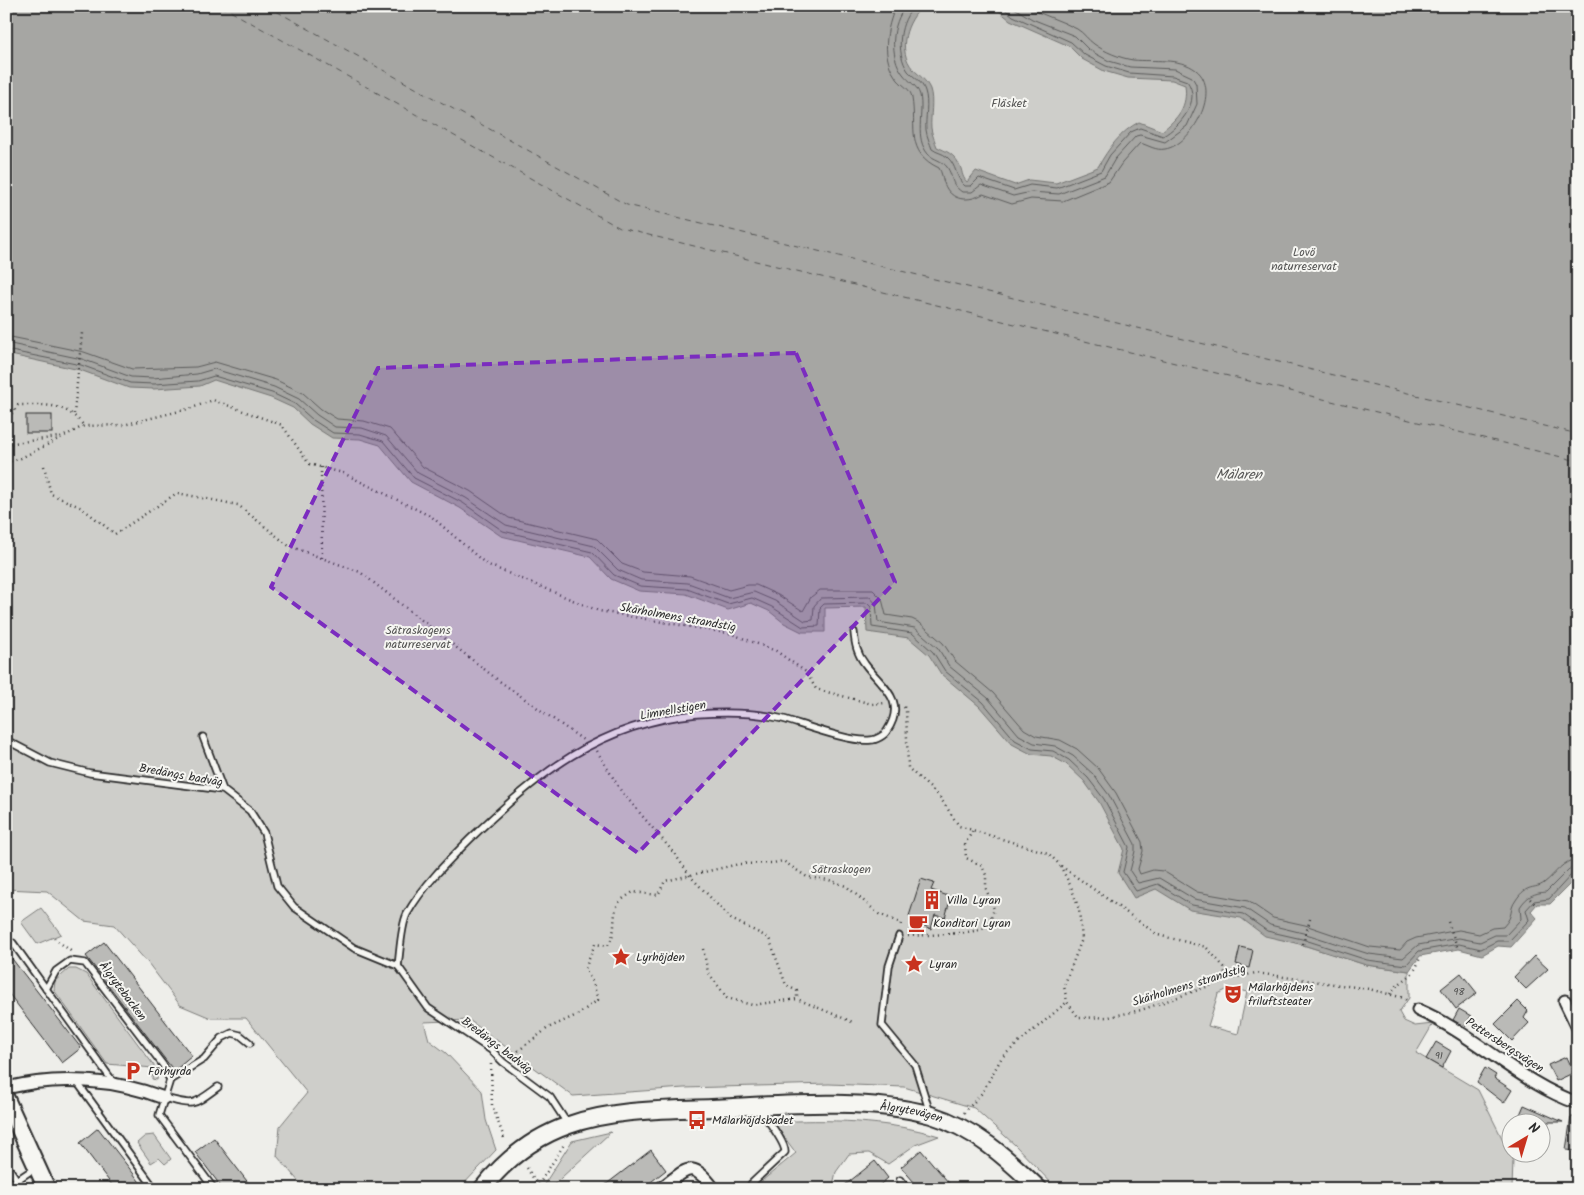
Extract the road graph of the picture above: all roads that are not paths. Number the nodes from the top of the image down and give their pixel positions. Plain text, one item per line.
1 (854, 632) dead end
2 (203, 737) dead end
3 (6, 740) edge
4 (223, 790) junction
5 (899, 936) road end
6 (13, 943) dead end
7 (398, 966) junction
8 (46, 989) junction
9 (1565, 1001) dead end
10 (1418, 1010) road end
11 (1578, 1028) edge
12 (250, 1043) dead end
13 (76, 1080) junction
14 (170, 1080) junction
15 (115, 1085) junction
16 (218, 1087) dead end
17 (6, 1088) edge
18 (164, 1098) junction
19 (6, 1099) edge
20 (1578, 1103) edge
21 (758, 1106) junction
22 (931, 1115) junction
23 (568, 1125) junction
24 (6, 1164) edge
25 (37, 1167) junction
26 (17, 1180) junction
27 (900, 1180) dead end
28 (6, 1188) edge
29 (47, 1189) edge
30 (155, 1189) edge
31 (214, 1189) edge
32 (482, 1189) edge
33 (660, 1189) edge
34 (714, 1189) edge
35 (752, 1189) edge
36 (908, 1189) edge
37 (1039, 1189) edge

1 - 7 lane, Limnellstigen
2 - 4 lane
3 - 4 lane, Bredängs badväg
4 - 7 lane, Bredängs badväg
5 - 22 lane
6 - 8 lane
7 - 23 lane, Bredängs badväg
8 - 14 lane, Ålgrytebacken
8 - 15 lane
9 - 11 street
10 - 20 street, Pettersbergsvägen
12 - 14 lane
13 - 15 street
13 - 17 street
13 - 30 lane
14 - 18 lane
15 - 18 street
16 - 18 lane
18 - 31 lane
19 - 25 street
21 - 22 street, Ålgrytevägen
21 - 23 street, Ålgrytevägen
21 - 35 lane
22 - 37 street, Ålgrytevägen
23 - 32 street, Ålgrytevägen
24 - 26 lane
25 - 26 lane
25 - 29 street
26 - 28 lane
27 - 36 lane
33 - 34 street

